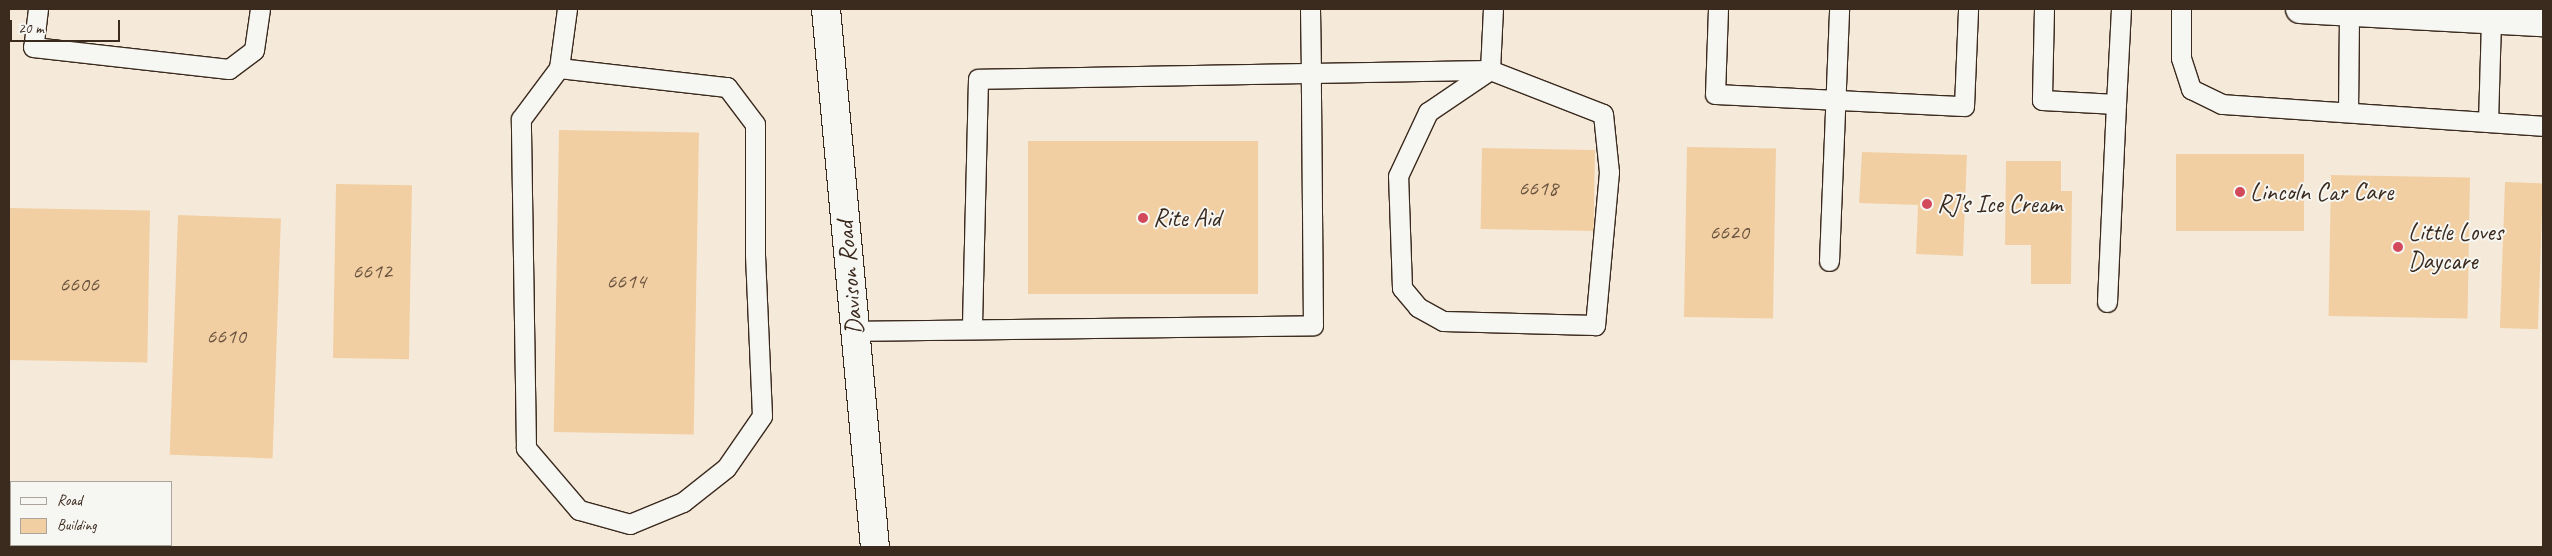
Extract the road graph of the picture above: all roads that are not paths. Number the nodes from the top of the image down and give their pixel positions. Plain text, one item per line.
1 (38, 9) edge
2 (260, 9) edge
3 (567, 9) edge
4 (826, 9) edge
5 (1310, 9) edge
6 (1493, 9) edge
7 (1718, 9) edge
8 (1839, 9) edge
9 (1968, 9) edge
10 (2044, 9) edge
11 (2121, 9) edge
12 (2180, 9) edge
13 (2300, 9) edge
14 (2363, 11) edge
15 (2424, 12) edge
16 (2491, 19) junction
17 (2543, 22) edge
18 (559, 68) junction
19 (1490, 70) junction
20 (1311, 73) junction
21 (1835, 100) junction
22 (2116, 104) junction
23 (2348, 112) junction
24 (2488, 122) junction
25 (2543, 126) edge
26 (1829, 261) dead end
27 (2107, 302) dead end
28 (972, 329) junction
29 (854, 331) junction
30 (875, 547) edge

1 - 2 lane
3 - 18 lane
4 - 29 street, Davison Road
5 - 20 lane
6 - 19 lane
7 - 21 lane
8 - 21 lane
9 - 21 lane
10 - 22 lane
11 - 22 lane
12 - 23 lane
13 - 14 street
14 - 15 street
14 - 23 lane
15 - 16 street
16 - 17 street
16 - 24 lane
18 - 18 lane
19 - 19 lane
19 - 20 lane
20 - 28 lane
20 - 28 lane
21 - 26 lane
22 - 27 lane
23 - 24 lane
24 - 25 lane
28 - 29 lane
29 - 30 street, Davison Road

